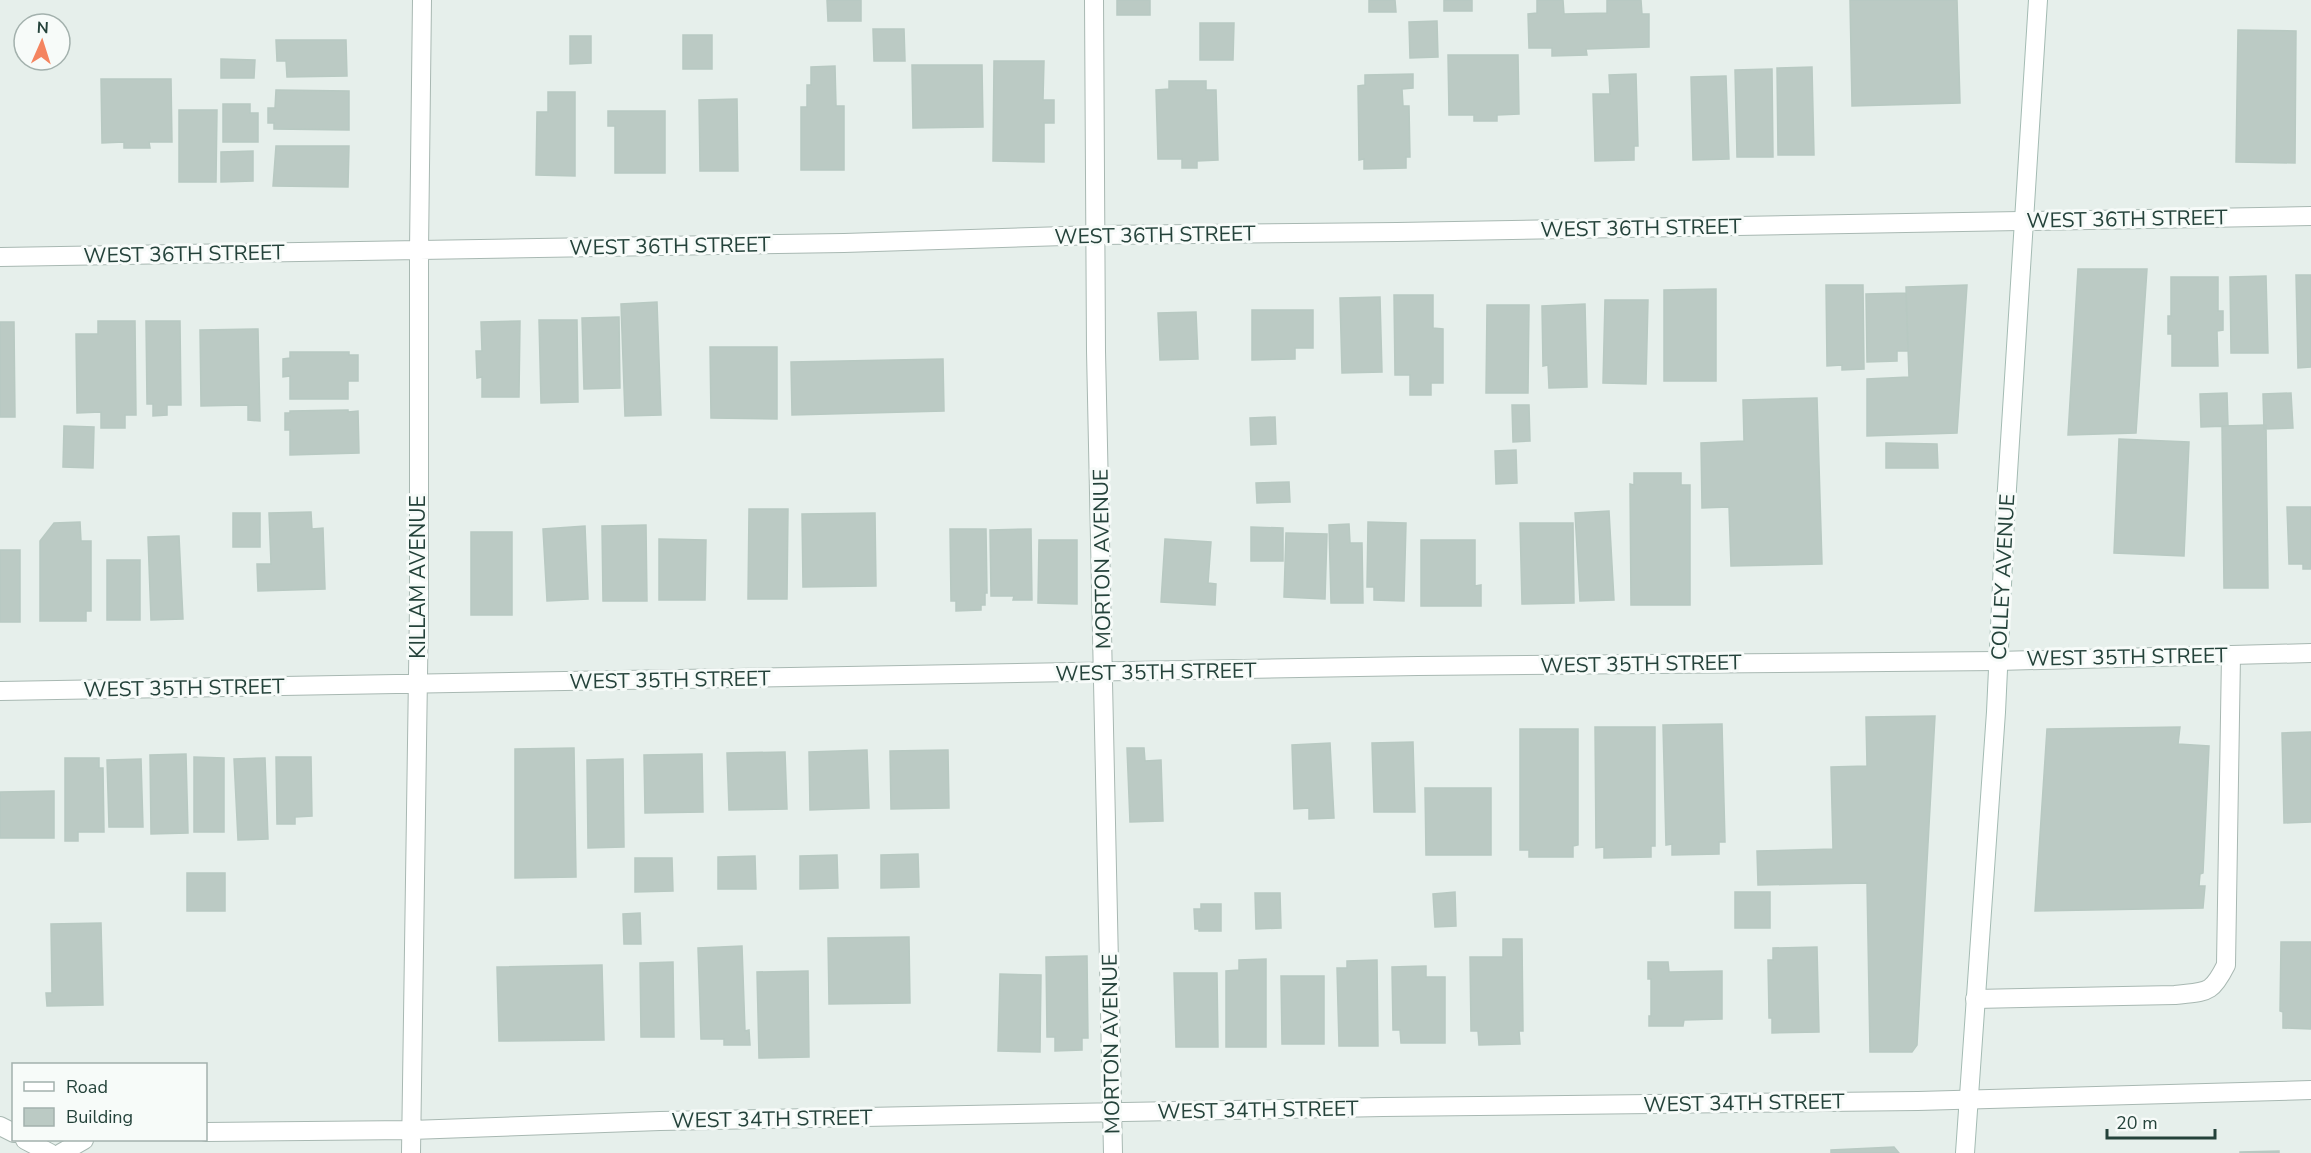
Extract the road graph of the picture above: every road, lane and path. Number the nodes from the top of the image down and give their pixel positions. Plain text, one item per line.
1 (422, 0) edge
2 (1094, 0) edge
3 (2038, 0) edge
4 (2311, 216) edge
5 (2024, 221) junction
6 (1097, 235) junction
7 (418, 250) junction
8 (0, 257) edge
9 (2311, 653) edge
10 (2231, 655) junction
11 (1998, 661) junction
12 (1105, 673) junction
13 (417, 685) junction
14 (0, 691) edge
15 (1976, 999) junction
16 (2311, 1090) edge
17 (1968, 1099) junction
18 (1113, 1113) junction
19 (411, 1130) junction
20 (207, 1132) edge
21 (27, 1141) edge
22 (82, 1141) edge
23 (50, 1153) edge
24 (61, 1153) edge
25 (411, 1153) edge
26 (1113, 1153) edge
27 (1965, 1153) edge

1 - 7 street, KILLAM AVENUE
2 - 6 street, MORTON AVENUE
3 - 5 street, COLLEY AVENUE
4 - 5 street, WEST 36TH STREET
5 - 6 street, WEST 36TH STREET
5 - 11 street, COLLEY AVENUE
6 - 7 street, WEST 36TH STREET
6 - 12 street, MORTON AVENUE
7 - 8 street, WEST 36TH STREET
7 - 13 street, KILLAM AVENUE
9 - 10 street, WEST 35TH STREET
10 - 11 street, WEST 35TH STREET
10 - 15 street
11 - 12 street, WEST 35TH STREET
11 - 15 street, COLLEY AVENUE
12 - 13 street, WEST 35TH STREET
12 - 18 street, MORTON AVENUE
13 - 14 street, WEST 35TH STREET
13 - 19 street, KILLAM AVENUE
15 - 17 street, COLLEY AVENUE
16 - 17 street, WEST 34TH STREET
17 - 18 street, WEST 34TH STREET
17 - 27 street, COLLEY AVENUE
18 - 19 street, WEST 34TH STREET
18 - 26 street, MORTON AVENUE
19 - 20 street, WEST 34TH STREET
19 - 25 street, KILLAM AVENUE
21 - 23 street
22 - 24 street

